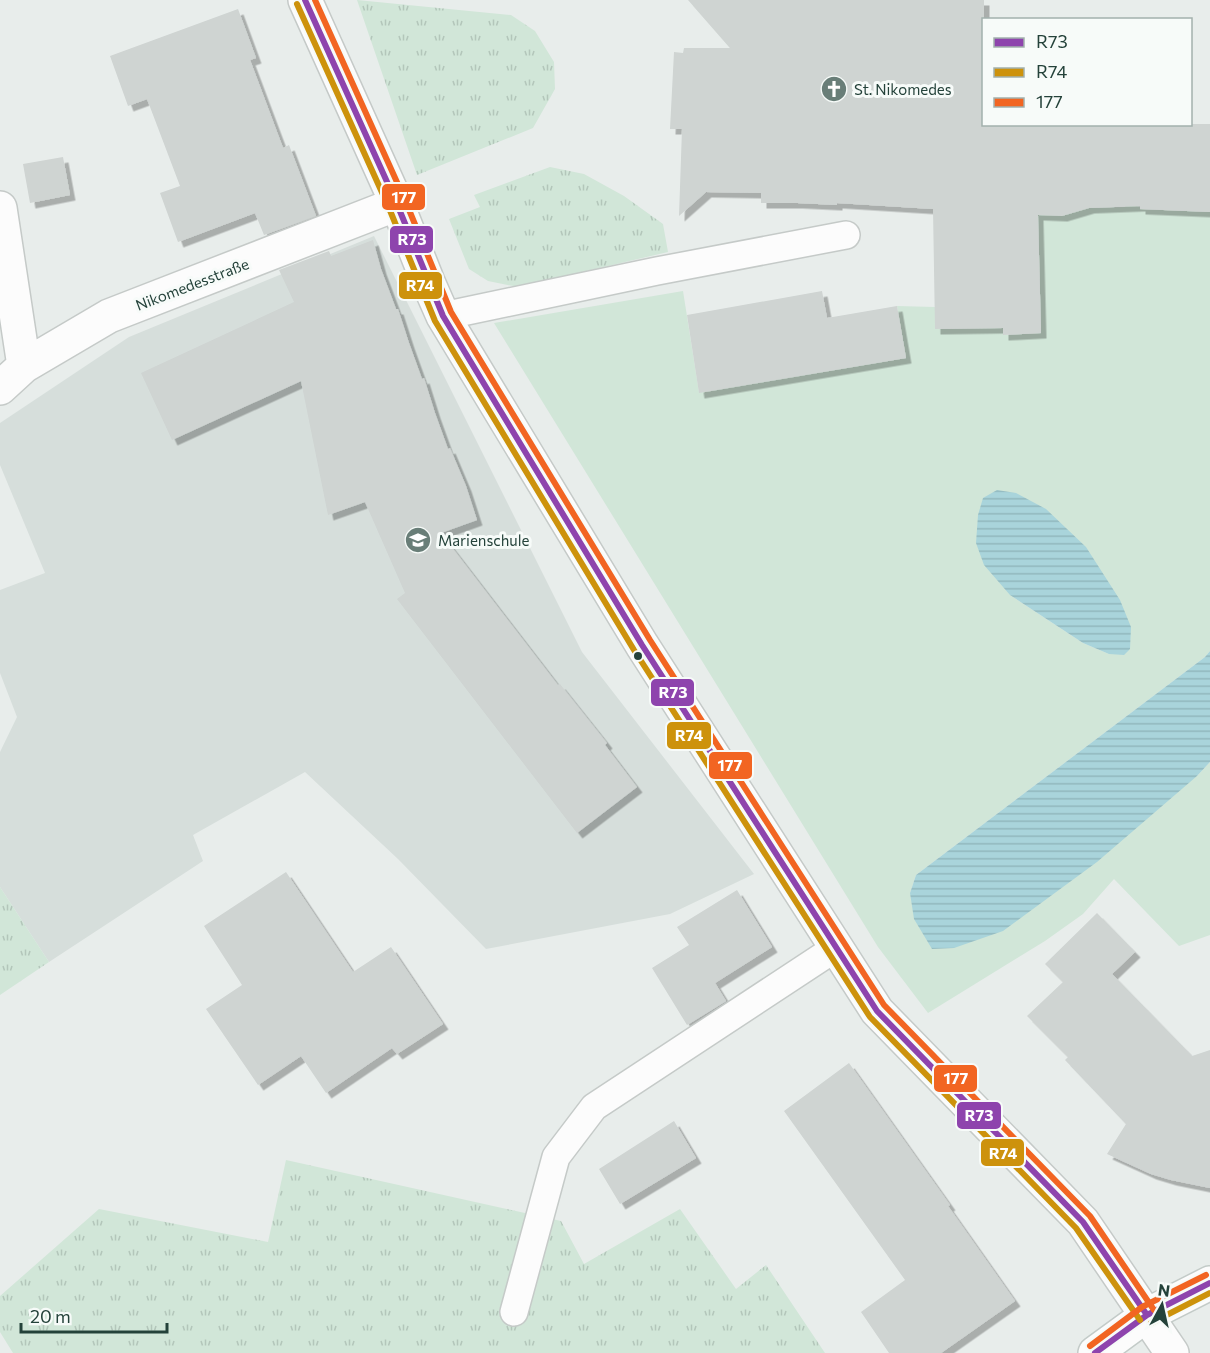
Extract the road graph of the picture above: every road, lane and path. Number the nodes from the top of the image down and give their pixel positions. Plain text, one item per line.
1 (305, 0) edge
2 (398, 204) junction
3 (0, 208) edge
4 (846, 235) dead end
5 (443, 316) junction
6 (24, 366) junction
7 (0, 388) edge
8 (837, 947) junction
9 (1210, 1283) edge
10 (514, 1311) dead end
11 (1147, 1316) junction
12 (1095, 1353) edge
13 (1172, 1353) edge

1 - 2 street
2 - 5 street
2 - 6 street, Nikomedesstraße
3 - 6 street
4 - 5 lane
5 - 8 street
6 - 7 street, Nikomedesstraße
8 - 10 lane
8 - 11 street
9 - 11 street
11 - 12 street
11 - 13 street

